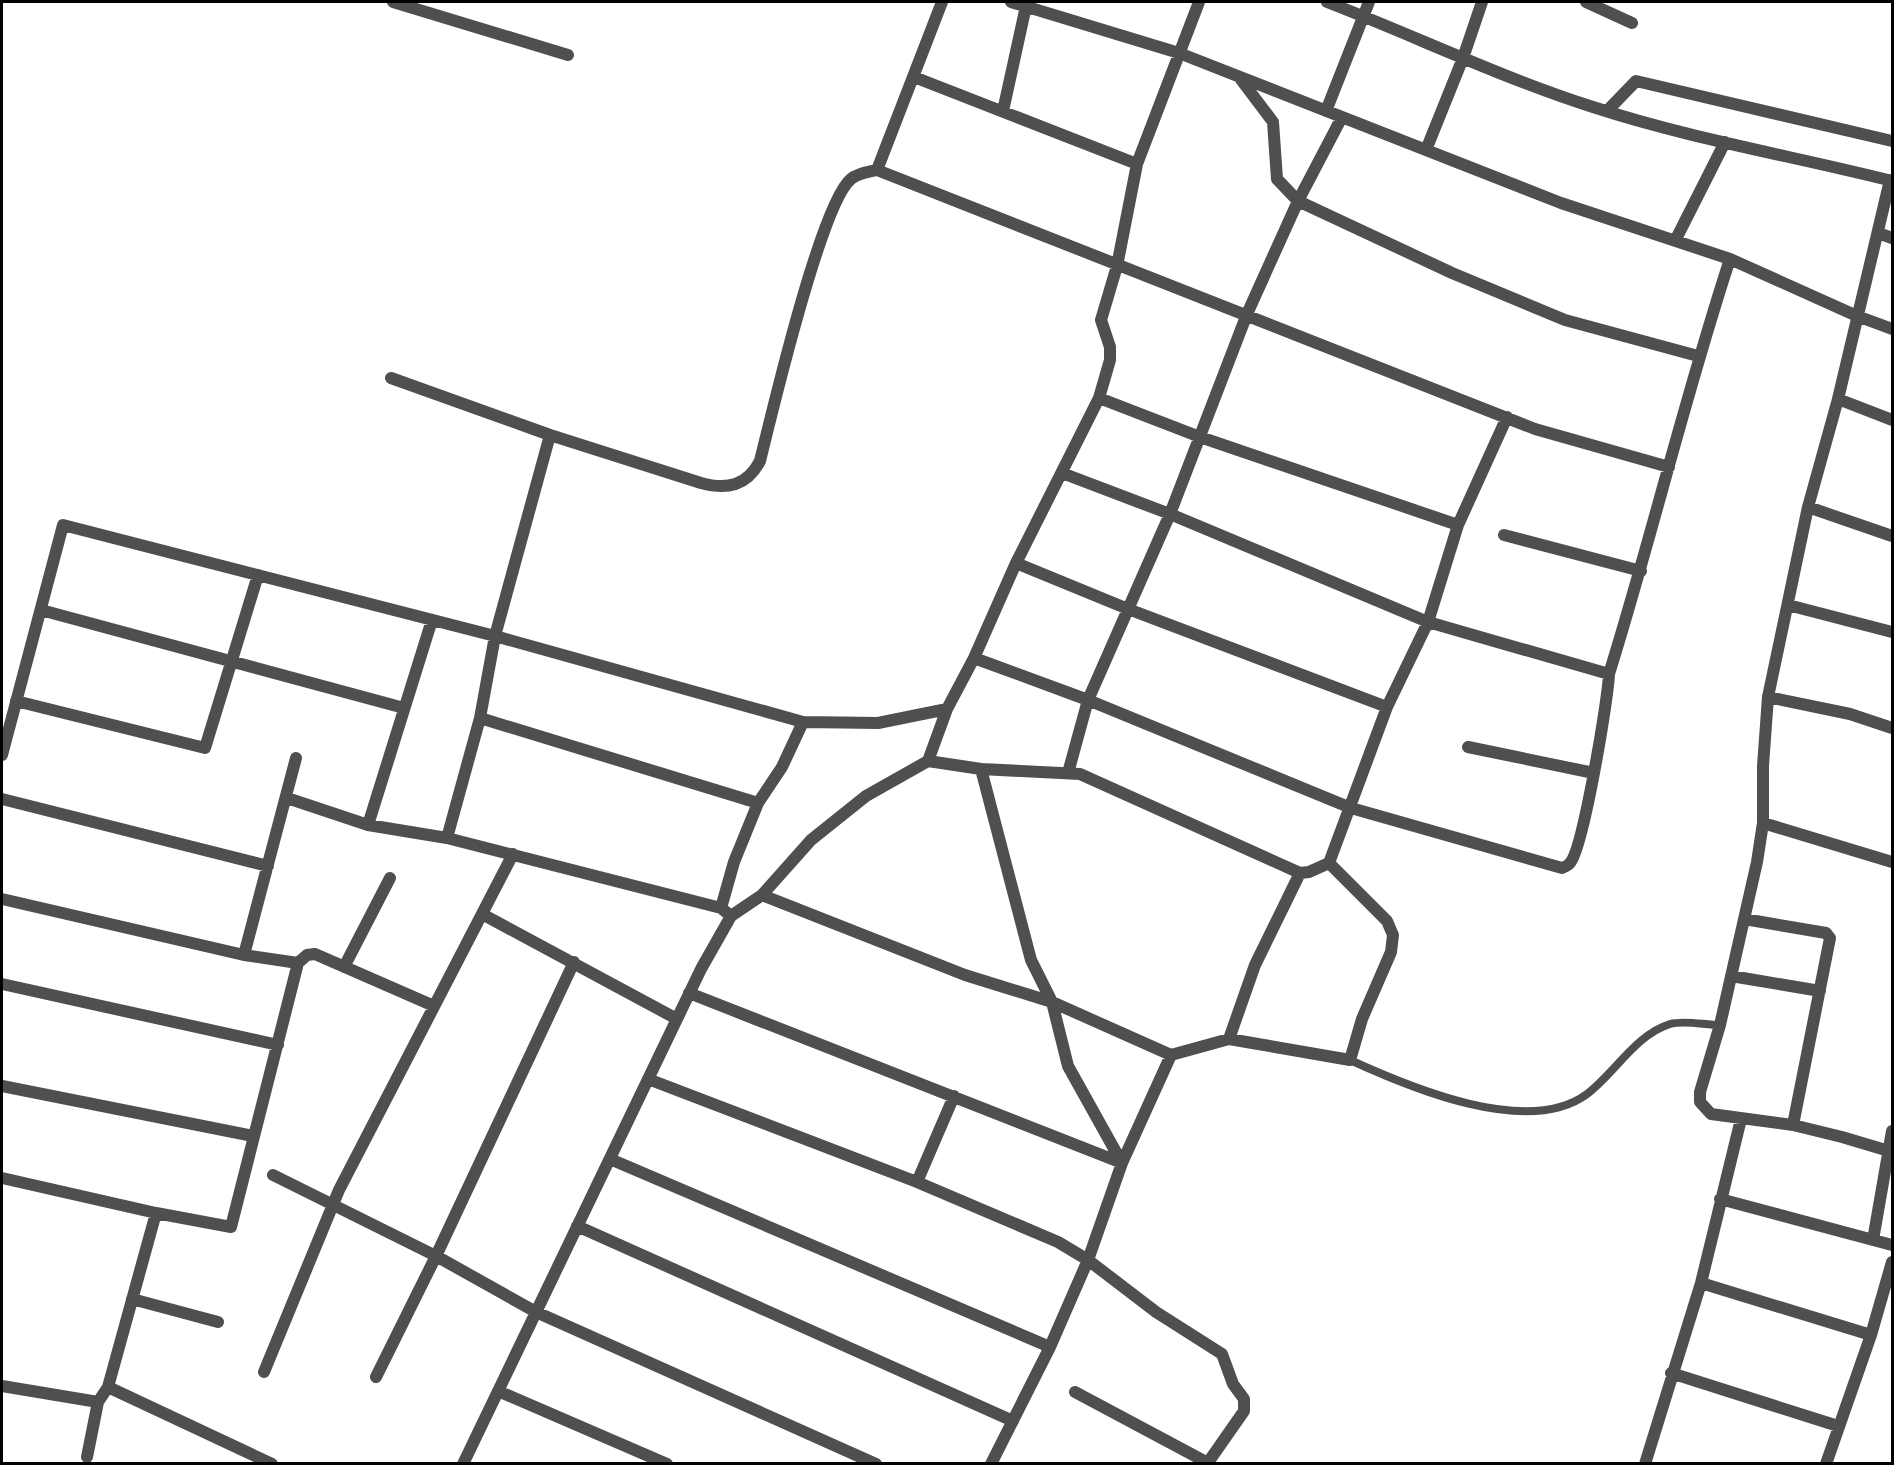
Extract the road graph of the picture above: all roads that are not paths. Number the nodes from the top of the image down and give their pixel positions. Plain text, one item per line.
1 (393, 2) edge
2 (942, 2) edge
3 (1011, 2) edge
4 (1199, 2) edge
5 (1327, 2) edge
6 (1369, 2) edge
7 (1482, 2) edge
8 (1586, 2) edge
9 (1026, 6) junction
10 (1364, 16) junction
11 (1632, 22) dead end
12 (1179, 53) junction
13 (568, 55) dead end
14 (1463, 58) junction
15 (1238, 76) junction
16 (914, 77) junction
17 (1003, 111) junction
18 (1326, 111) junction
19 (1607, 111) junction
20 (1342, 117) junction
21 (1893, 141) edge
22 (1725, 142) junction
23 (1426, 150) junction
24 (1137, 164) junction
25 (877, 170) junction
26 (1891, 180) edge
27 (1298, 201) junction
28 (1878, 233) junction
29 (1893, 238) edge
30 (1675, 240) junction
31 (1730, 259) junction
32 (1117, 266) junction
33 (1247, 314) junction
34 (1857, 316) junction
35 (1893, 328) edge
36 (1698, 356) junction
37 (391, 378) dead end
38 (1099, 398) junction
39 (1838, 399) junction
40 (1507, 417) junction
41 (1893, 420) edge
42 (550, 435) junction
43 (1200, 437) junction
44 (1669, 467) junction
45 (1062, 473) junction
46 (1808, 507) junction
47 (1170, 514) junction
48 (1458, 525) junction
49 (1504, 535) dead end
50 (1893, 536) edge
51 (1016, 563) junction
52 (1641, 571) junction
53 (258, 575) junction
54 (1788, 605) junction
55 (1128, 609) junction
56 (41, 610) junction
57 (432, 620) junction
58 (1428, 622) junction
59 (1893, 632) edge
60 (495, 636) junction
61 (974, 658) junction
62 (231, 661) junction
63 (1610, 674) junction
64 (1768, 698) junction
65 (1088, 700) junction
66 (16, 701) junction
67 (1387, 707) junction
68 (404, 708) junction
69 (947, 709) junction
70 (480, 718) junction
71 (803, 722) junction
72 (1893, 728) edge
73 (1468, 747) dead end
74 (2, 755) edge
75 (296, 758) dead end
76 (928, 760) junction
77 (981, 769) junction
78 (1068, 773) junction
79 (1594, 773) junction
80 (287, 798) junction
81 (2, 799) edge
82 (758, 803) junction
83 (1351, 808) junction
84 (1763, 823) junction
85 (368, 825) junction
86 (447, 838) junction
87 (513, 854) junction
88 (1893, 862) edge
89 (1329, 863) junction
90 (268, 866) junction
91 (1300, 873) junction
92 (390, 878) dead end
93 (762, 895) junction
94 (2, 899) edge
95 (726, 912) junction
96 (482, 914) junction
97 (1744, 919) junction
98 (244, 955) junction
99 (574, 962) junction
100 (298, 963) junction
101 (344, 967) junction
102 (1731, 976) junction
103 (2, 984) edge
104 (1820, 992) junction
105 (690, 993) junction
106 (1052, 1002) junction
107 (434, 1006) junction
108 (677, 1019) junction
109 (1720, 1025) junction
110 (1229, 1039) junction
111 (278, 1045) junction
112 (1171, 1055) junction
113 (1350, 1060) junction
114 (648, 1079) junction
115 (2, 1086) edge
116 (954, 1096) junction
117 (1741, 1119) junction
118 (1793, 1125) junction
119 (1893, 1131) edge
120 (253, 1136) junction
121 (1889, 1151) junction
122 (610, 1159) junction
123 (1122, 1163) junction
124 (273, 1175) dead end
125 (2, 1178) edge
126 (917, 1182) junction
127 (1720, 1199) junction
128 (333, 1204) junction
129 (156, 1213) junction
130 (577, 1226) junction
131 (1873, 1240) junction
132 (1893, 1245) edge
133 (436, 1256) junction
134 (1088, 1260) junction
135 (1893, 1263) edge
136 (1701, 1283) junction
137 (132, 1299) junction
138 (536, 1312) junction
139 (218, 1322) dead end
140 (1871, 1335) junction
141 (1050, 1347) junction
142 (264, 1372) dead end
143 (1671, 1373) junction
144 (376, 1377) dead end
145 (2, 1386) edge
146 (108, 1387) junction
147 (498, 1391) junction
148 (1075, 1392) dead end
149 (98, 1402) junction
150 (1013, 1421) junction
151 (1838, 1426) junction
152 (87, 1457) dead end
153 (1208, 1463) edge
154 (272, 1464) edge
155 (463, 1464) edge
156 (667, 1464) edge
157 (876, 1464) edge
158 (992, 1464) edge
159 (1645, 1464) edge
160 (1826, 1464) edge

1 - 13 street
2 - 16 street
3 - 9 street
4 - 12 street
5 - 10 street
6 - 10 street
7 - 14 street
8 - 11 street
9 - 12 street
9 - 17 street
10 - 14 street
10 - 18 street
12 - 15 street
12 - 24 street
14 - 19 street
14 - 23 street
15 - 18 street
15 - 27 street
16 - 17 street
16 - 25 street
17 - 24 street
18 - 20 street
19 - 21 street
19 - 22 street
20 - 23 street
20 - 27 street
22 - 26 street
22 - 30 street
23 - 30 street
24 - 32 street
25 - 32 street
25 - 42 street
26 - 28 street
27 - 33 street
27 - 36 street
28 - 29 street
28 - 34 street
30 - 31 street
31 - 34 street
31 - 36 street
32 - 33 street
32 - 38 street
33 - 40 street
33 - 43 street
34 - 35 street
34 - 39 street
36 - 44 street
37 - 42 street
38 - 43 street
38 - 45 street
39 - 41 street
39 - 46 street
40 - 44 street
40 - 48 street
42 - 60 street
43 - 47 street
43 - 48 street
44 - 52 street
45 - 47 street
45 - 51 street
46 - 50 street
46 - 54 street
47 - 55 street
47 - 58 street
48 - 58 street
49 - 52 street
51 - 55 street
51 - 61 street
52 - 63 street
53 - 56 street
53 - 57 street
53 - 62 street
54 - 59 street
54 - 64 street
55 - 65 street
55 - 67 street
56 - 62 street
56 - 66 street
57 - 60 street
57 - 68 street
58 - 63 street
58 - 67 street
60 - 70 street
60 - 71 street
61 - 65 street
61 - 69 street
62 - 66 street
62 - 68 street
63 - 79 street
64 - 72 street
64 - 84 street
65 - 78 street
65 - 83 street
66 - 74 street
67 - 83 street
68 - 85 street
69 - 71 street
69 - 76 street
70 - 82 street
70 - 86 street
71 - 82 street
73 - 79 street
75 - 80 street
76 - 77 street
76 - 93 street
77 - 78 street
77 - 106 street
78 - 91 street
79 - 83 street
80 - 85 street
80 - 90 street
81 - 90 street
82 - 95 street
83 - 89 street
84 - 88 street
84 - 97 street
85 - 86 street
86 - 87 street
87 - 95 street
87 - 96 street
89 - 91 street
89 - 113 street
90 - 98 street
91 - 110 street
92 - 101 street
93 - 95 street
93 - 106 street
94 - 98 street
95 - 105 street
96 - 99 street
96 - 107 street
97 - 102 street
97 - 104 street
98 - 100 street
99 - 108 street
99 - 133 street
100 - 101 street
100 - 111 street
101 - 107 street
102 - 104 street
102 - 109 street
103 - 111 street
104 - 118 street
105 - 108 street
105 - 116 street
106 - 112 street
106 - 123 street
107 - 128 street
108 - 114 street
109 - 113 lane
109 - 117 street
110 - 112 street
110 - 113 street
111 - 120 street
112 - 123 street
114 - 122 street
114 - 126 street
115 - 120 street
116 - 123 street
116 - 126 street
117 - 118 street
117 - 127 street
118 - 121 street
119 - 121 street
120 - 129 street
121 - 131 street
122 - 130 street
122 - 141 street
123 - 134 street
124 - 128 street
125 - 129 street
126 - 134 street
127 - 131 street
127 - 136 street
128 - 133 street
128 - 142 street
129 - 137 street
130 - 138 street
130 - 150 street
131 - 132 street
133 - 138 street
133 - 144 street
134 - 141 street
134 - 153 street
135 - 140 street
136 - 140 street
136 - 143 street
137 - 139 street
137 - 146 street
138 - 147 street
138 - 157 street
140 - 151 street
141 - 150 street
143 - 151 street
143 - 159 street
145 - 149 street
146 - 149 street
146 - 154 street
147 - 155 street
147 - 156 street
148 - 153 street
149 - 152 street
150 - 158 street
151 - 160 street

